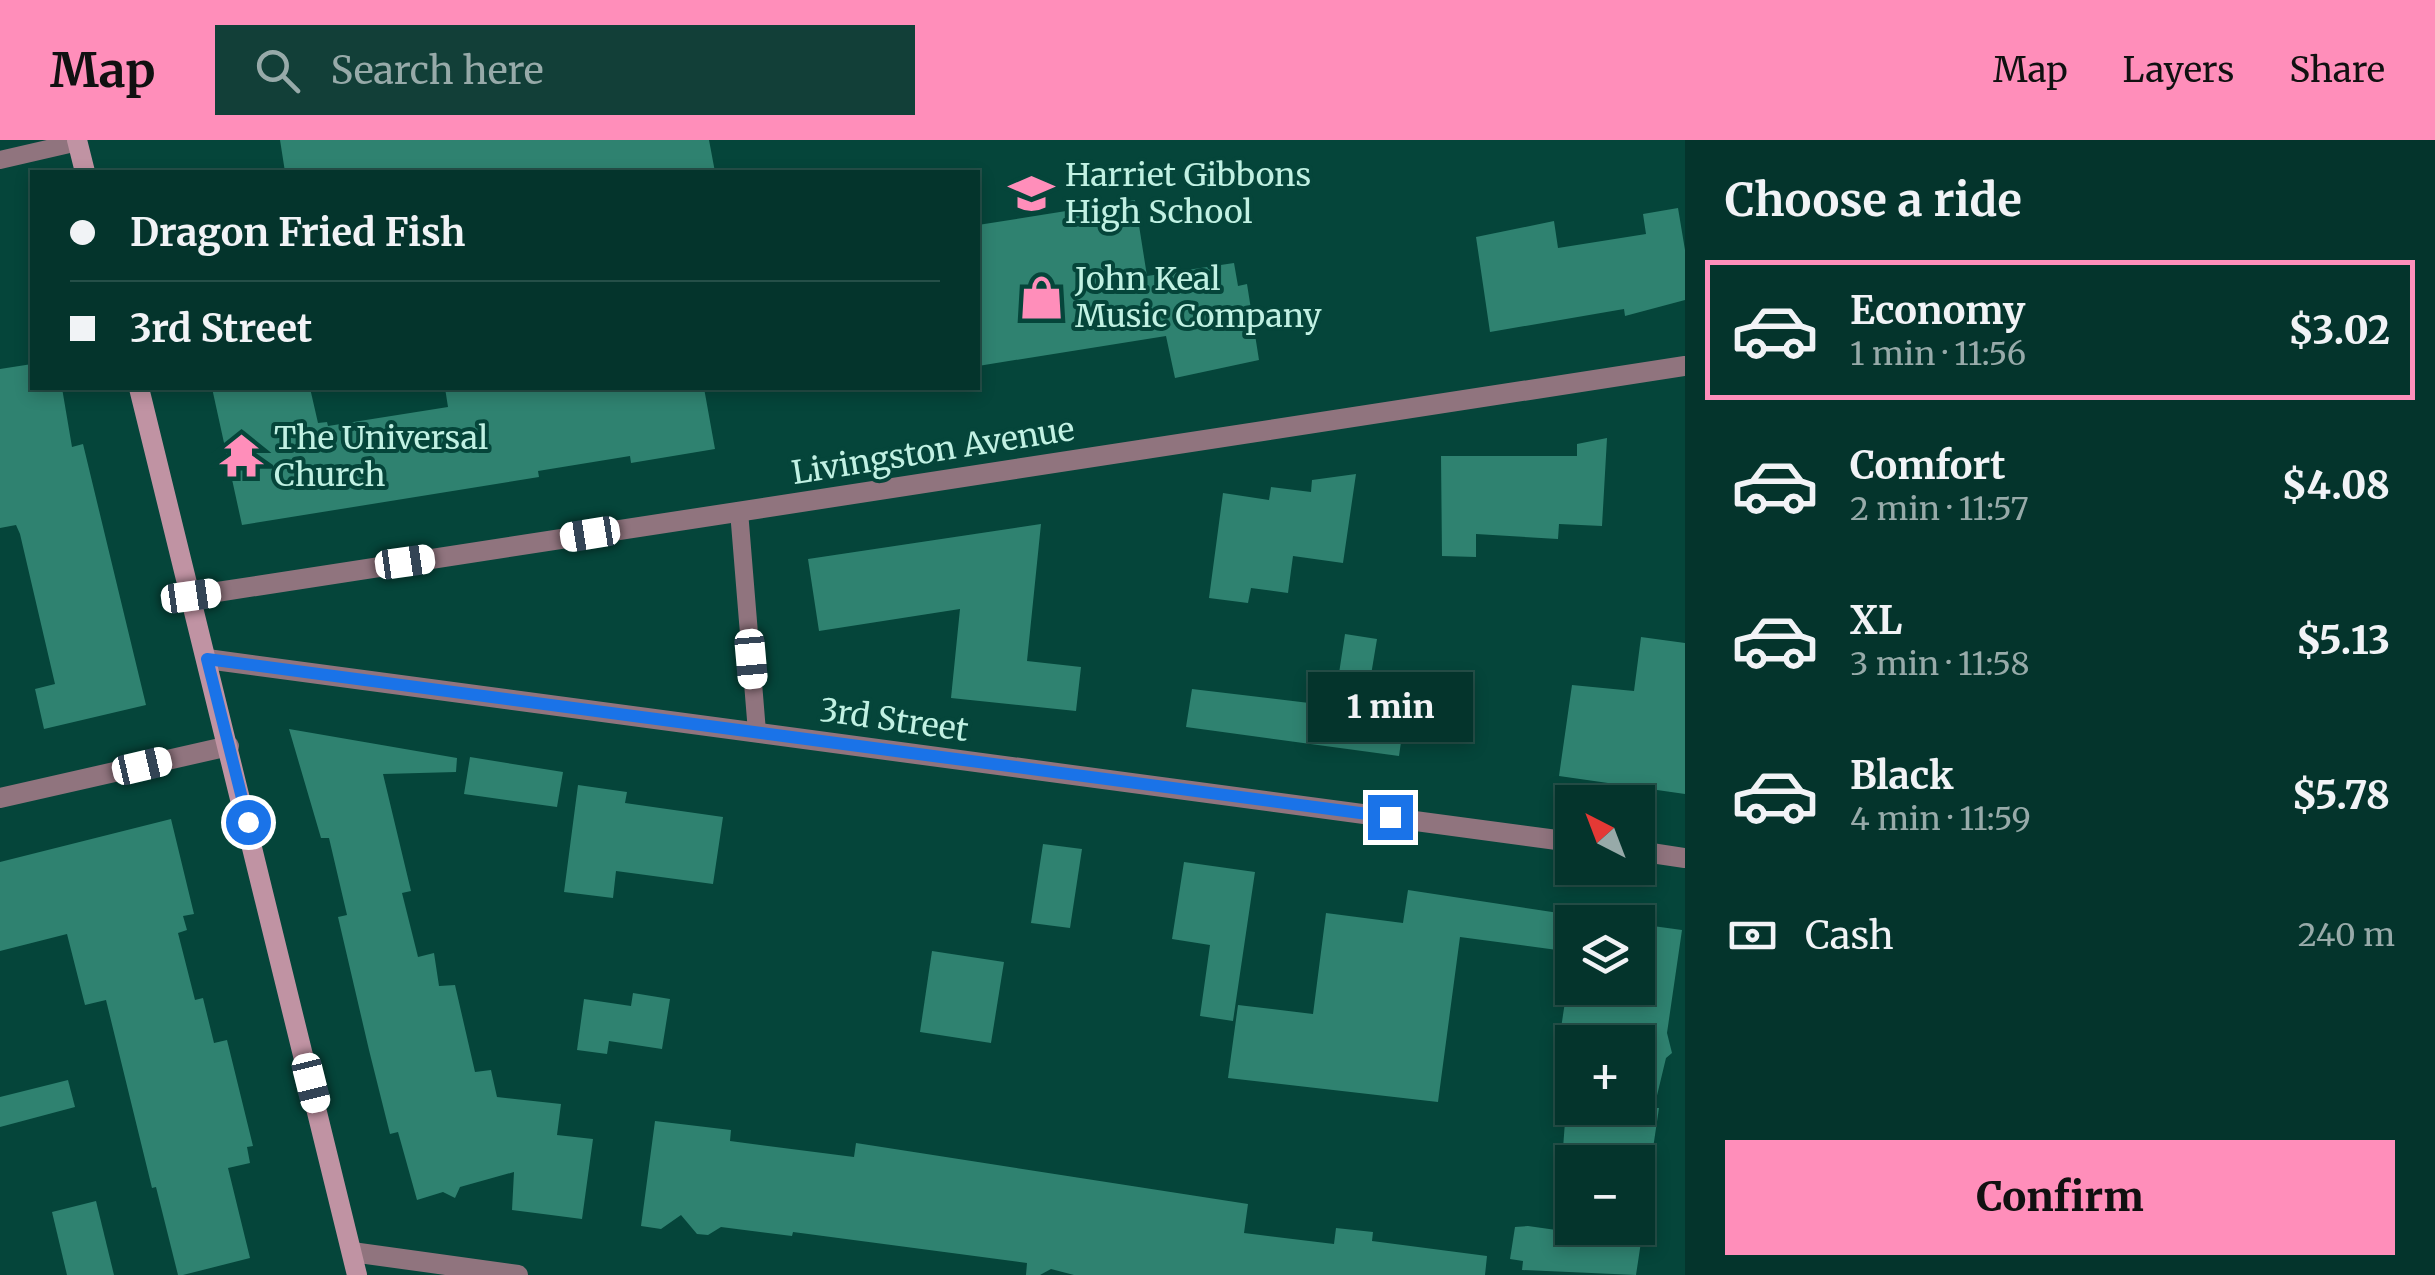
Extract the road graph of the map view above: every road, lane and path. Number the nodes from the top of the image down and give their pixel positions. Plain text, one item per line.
1 (77, 141) edge
2 (0, 160) edge
3 (84, 170) edge
4 (1685, 366) edge
5 (140, 390) edge
6 (739, 511) junction
7 (191, 596) junction
8 (207, 659) junction
9 (756, 732) junction
10 (229, 746) junction
11 (0, 798) edge
12 (1555, 840) edge
13 (1655, 854) edge
14 (1685, 858) edge
15 (352, 1252) junction
16 (357, 1275) edge
17 (518, 1275) edge

1 - 2 lane
1 - 3 street
4 - 6 street, Livingston Avenue
5 - 7 street
6 - 7 street, Livingston Avenue
6 - 9 lane
7 - 8 street
8 - 9 street, 3rd Street
8 - 10 street
9 - 12 street, 3rd Street
10 - 11 street
10 - 15 street
13 - 14 street
15 - 16 street
15 - 17 street

